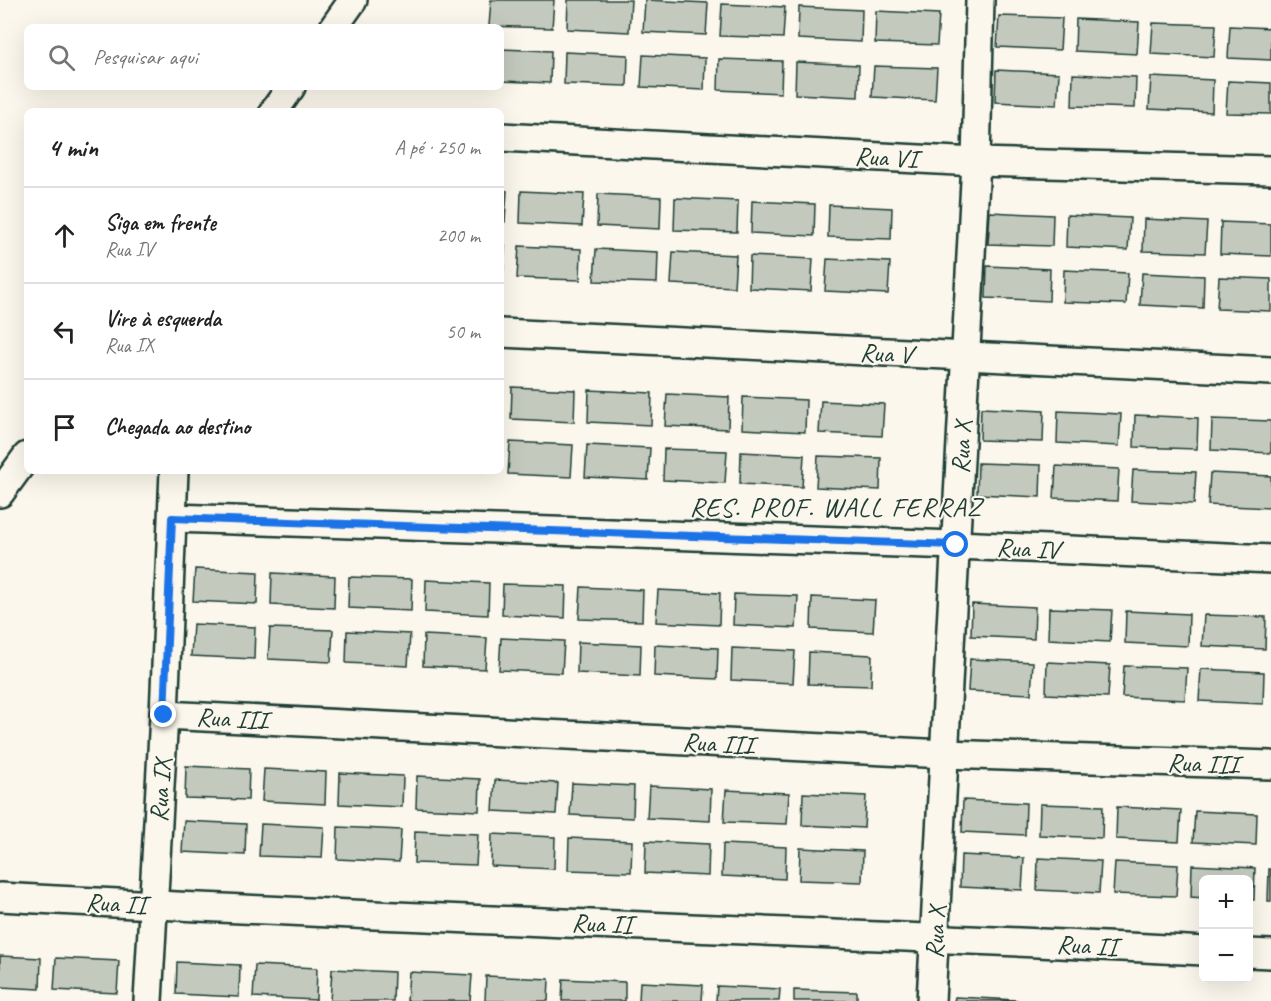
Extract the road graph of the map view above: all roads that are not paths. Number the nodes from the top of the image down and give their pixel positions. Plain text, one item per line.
1 (353, 0) edge
2 (980, 0) edge
3 (336, 24) edge
4 (289, 90) edge
5 (276, 108) edge
6 (504, 137) edge
7 (976, 162) junction
8 (1271, 170) edge
9 (504, 333) edge
10 (966, 357) junction
11 (1271, 371) edge
12 (24, 460) edge
13 (174, 474) edge
14 (0, 493) edge
15 (172, 518) junction
16 (956, 545) junction
17 (1271, 559) edge
18 (164, 715) junction
19 (945, 754) junction
20 (1271, 765) edge
21 (0, 897) edge
22 (152, 905) junction
23 (935, 937) junction
24 (1199, 951) edge
25 (1253, 953) edge
26 (1271, 954) edge
27 (148, 1001) edge
28 (932, 1001) edge

1 - 3 street
2 - 7 street, Rua X
4 - 5 street
6 - 7 street, Rua VI
7 - 8 street, Rua VI
7 - 10 street, Rua X
9 - 10 street, Rua V
10 - 11 street, Rua V
10 - 16 street, Rua X
12 - 14 street
13 - 15 street, Rua IX
15 - 16 street, Rua IV
15 - 18 street, Rua IX
16 - 17 street, Rua IV
16 - 19 street, Rua X
18 - 19 street, Rua III
18 - 22 street, Rua IX
19 - 20 street, Rua III
19 - 23 street, Rua X
21 - 22 street, Rua II
22 - 23 street, Rua II
22 - 27 street, Rua IX
23 - 24 street, Rua II
23 - 28 street, Rua X
25 - 26 street

